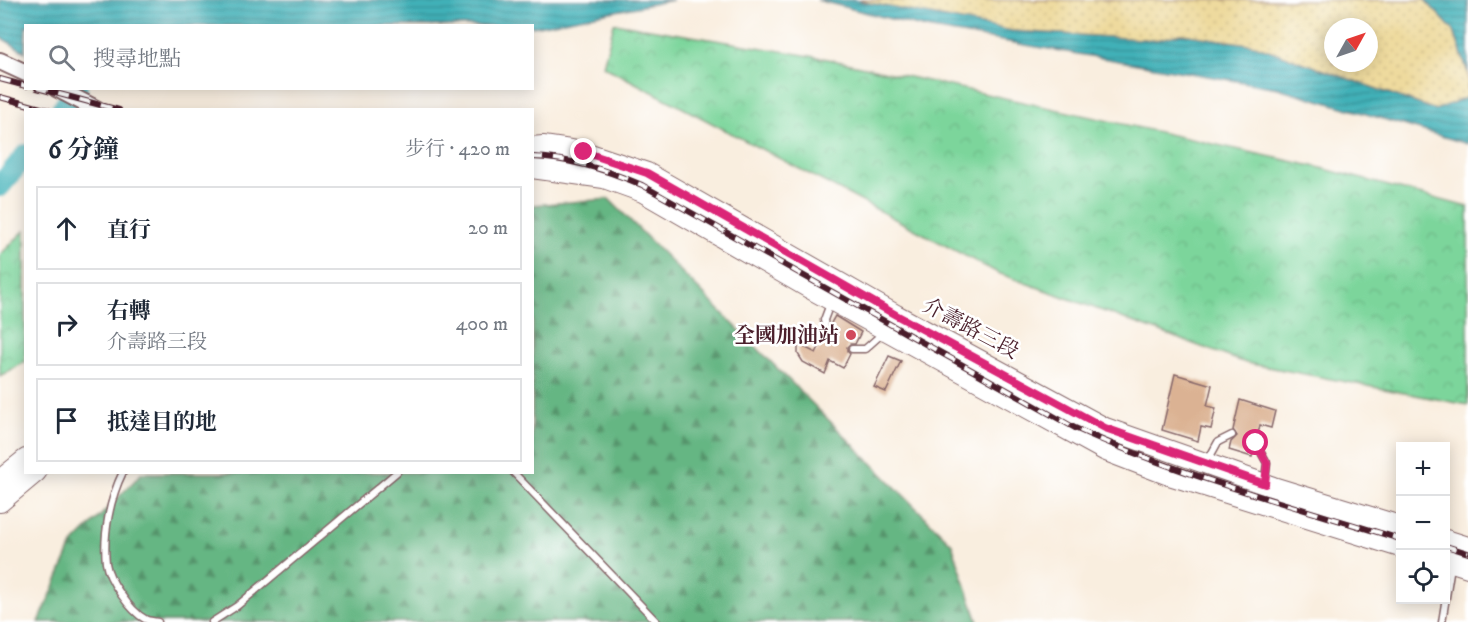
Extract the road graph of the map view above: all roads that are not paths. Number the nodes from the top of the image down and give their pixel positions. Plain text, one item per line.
1 (0, 61) edge
2 (24, 73) edge
3 (60, 90) edge
4 (94, 108) edge
5 (534, 147) edge
6 (534, 168) edge
7 (832, 300) junction
8 (886, 330) junction
9 (826, 333) dead end
10 (852, 350) dead end
11 (1114, 431) junction
12 (1232, 435) dead end
13 (1256, 443) dead end
14 (1106, 451) junction
15 (24, 461) edge
16 (1206, 463) junction
17 (34, 474) edge
18 (122, 474) edge
19 (394, 474) edge
20 (515, 474) edge
21 (0, 480) edge
22 (1265, 484) junction
23 (0, 502) edge
24 (1396, 524) edge
25 (1450, 541) edge
26 (1396, 545) edge
27 (1468, 547) edge
28 (1455, 563) edge
29 (144, 621) edge
30 (158, 622) edge
31 (212, 622) edge
32 (657, 622) edge
33 (1442, 622) edge

1 - 2 street
3 - 4 street
5 - 11 main road, 介壽路三段
6 - 7 main road, 介壽路三段
7 - 8 main road, 介壽路三段
7 - 9 lane
8 - 10 lane
8 - 14 main road, 介壽路三段
11 - 14 lane
11 - 16 main road, 介壽路三段
12 - 16 lane
13 - 22 lane
14 - 26 main road, 介壽路三段
15 - 21 main road
16 - 22 main road, 介壽路三段
17 - 23 main road
18 - 29 lane
19 - 31 lane
20 - 32 lane
22 - 24 main road, 介壽路三段
25 - 27 main road
28 - 33 lane
29 - 30 lane

